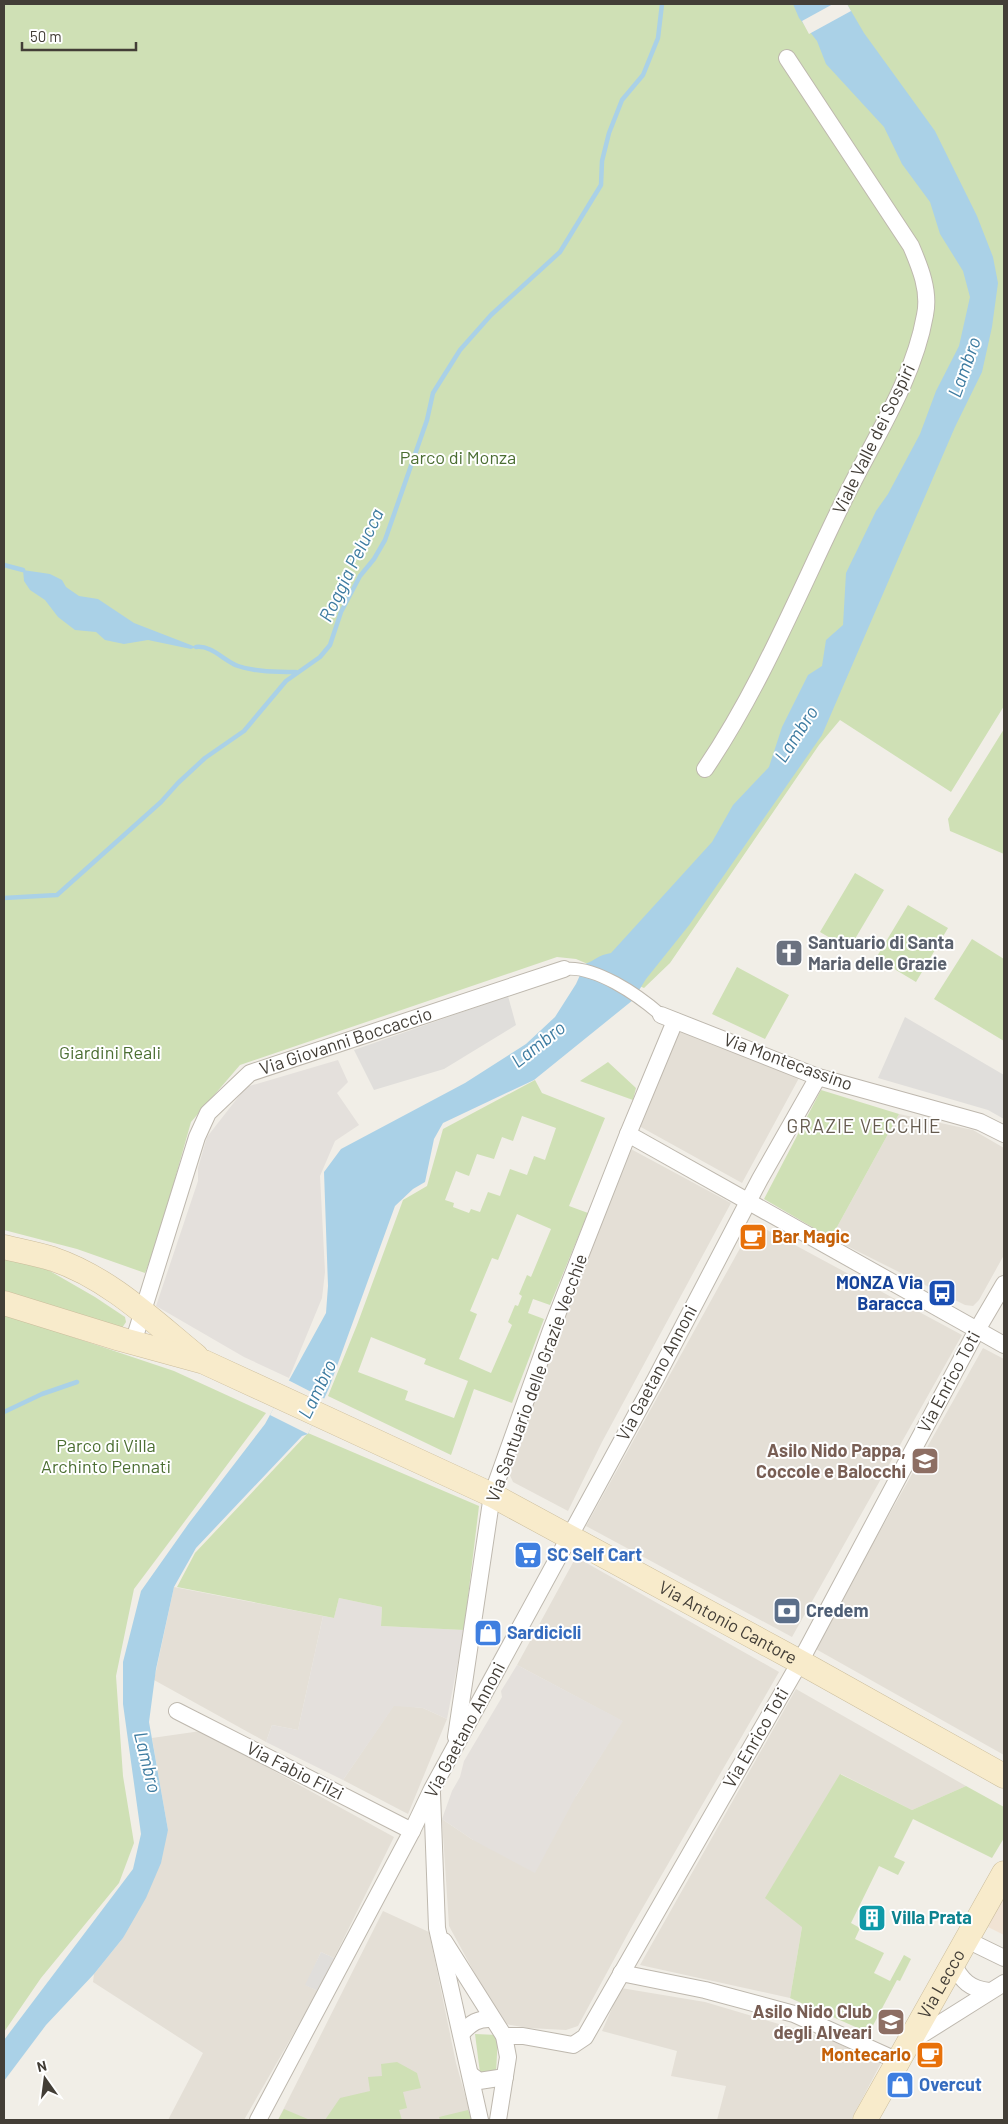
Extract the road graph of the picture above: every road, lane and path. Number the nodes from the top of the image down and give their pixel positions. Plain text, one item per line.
1 (787, 58) dead end
2 (705, 769) dead end
3 (564, 969) joint
4 (582, 969) joint
5 (668, 1018) junction
6 (818, 1077) junction
7 (628, 1134) junction
8 (1004, 1134) edge
9 (748, 1202) junction
10 (4, 1247) edge
11 (1004, 1284) edge
12 (4, 1303) edge
13 (143, 1311) junction
14 (977, 1330) junction
15 (133, 1343) junction
16 (1004, 1345) edge
17 (204, 1362) junction
18 (492, 1496) junction
19 (569, 1536) junction
20 (800, 1662) junction
21 (178, 1711) dead end
22 (454, 1749) junction
23 (1004, 1776) edge
24 (432, 1789) junction
25 (412, 1831) junction
26 (1004, 1873) edge
27 (437, 1928) junction
28 (967, 1940) junction
29 (1004, 1958) edge
30 (952, 1964) junction
31 (620, 1973) junction
32 (1004, 1982) edge
33 (989, 1991) junction
34 (492, 2019) junction
35 (462, 2033) junction
36 (504, 2036) junction
37 (903, 2053) junction
38 (471, 2075) junction
39 (505, 2077) junction
40 (258, 2120) edge
41 (480, 2120) edge
42 (498, 2120) edge
43 (864, 2120) edge

1 - 2 street, Viale Valle dei Sospiri
3 - 4 street, Via Giovanni Boccaccio
3 - 13 street, Via Giovanni Boccaccio
4 - 5 street, Via Montecassino
5 - 6 street, Via Montecassino
5 - 7 street, Via Santuario delle Grazie Vecchie
6 - 8 street, Via Montecassino
6 - 9 street, Via Gaetano Annoni
7 - 9 street
7 - 18 street, Via Santuario delle Grazie Vecchie
9 - 14 street
9 - 19 street, Via Gaetano Annoni
10 - 13 main road
11 - 14 street, Via Enrico Toti
12 - 15 main road
13 - 15 street, Via Giovanni Boccaccio
13 - 17 main road
14 - 16 street
14 - 20 street, Via Enrico Toti
15 - 17 main road
17 - 18 main road, Via Antonio Cantore
18 - 19 main road, Via Antonio Cantore
18 - 22 street, Via Santuario delle Grazie Vecchie
19 - 20 main road, Via Antonio Cantore
19 - 22 street, Via Gaetano Annoni
20 - 23 main road, Via Antonio Cantore
20 - 31 street, Via Enrico Toti
21 - 25 street, Via Fabio Filzi
22 - 24 street, Via Gaetano Annoni
24 - 25 street, Via Gaetano Annoni
24 - 27 street
25 - 40 street, Via Gaetano Annoni
26 - 28 main road, Via Lecco
27 - 34 street
27 - 35 street
28 - 29 street
28 - 30 main road, Via Lecco
30 - 33 street
30 - 37 main road, Via Lecco
31 - 36 street, Via Enrico Toti
31 - 37 street
32 - 33 street
33 - 37 street
34 - 35 street
34 - 36 street
35 - 38 street
36 - 39 street
37 - 43 main road, Via Lecco
38 - 39 street
38 - 41 street
39 - 42 street

